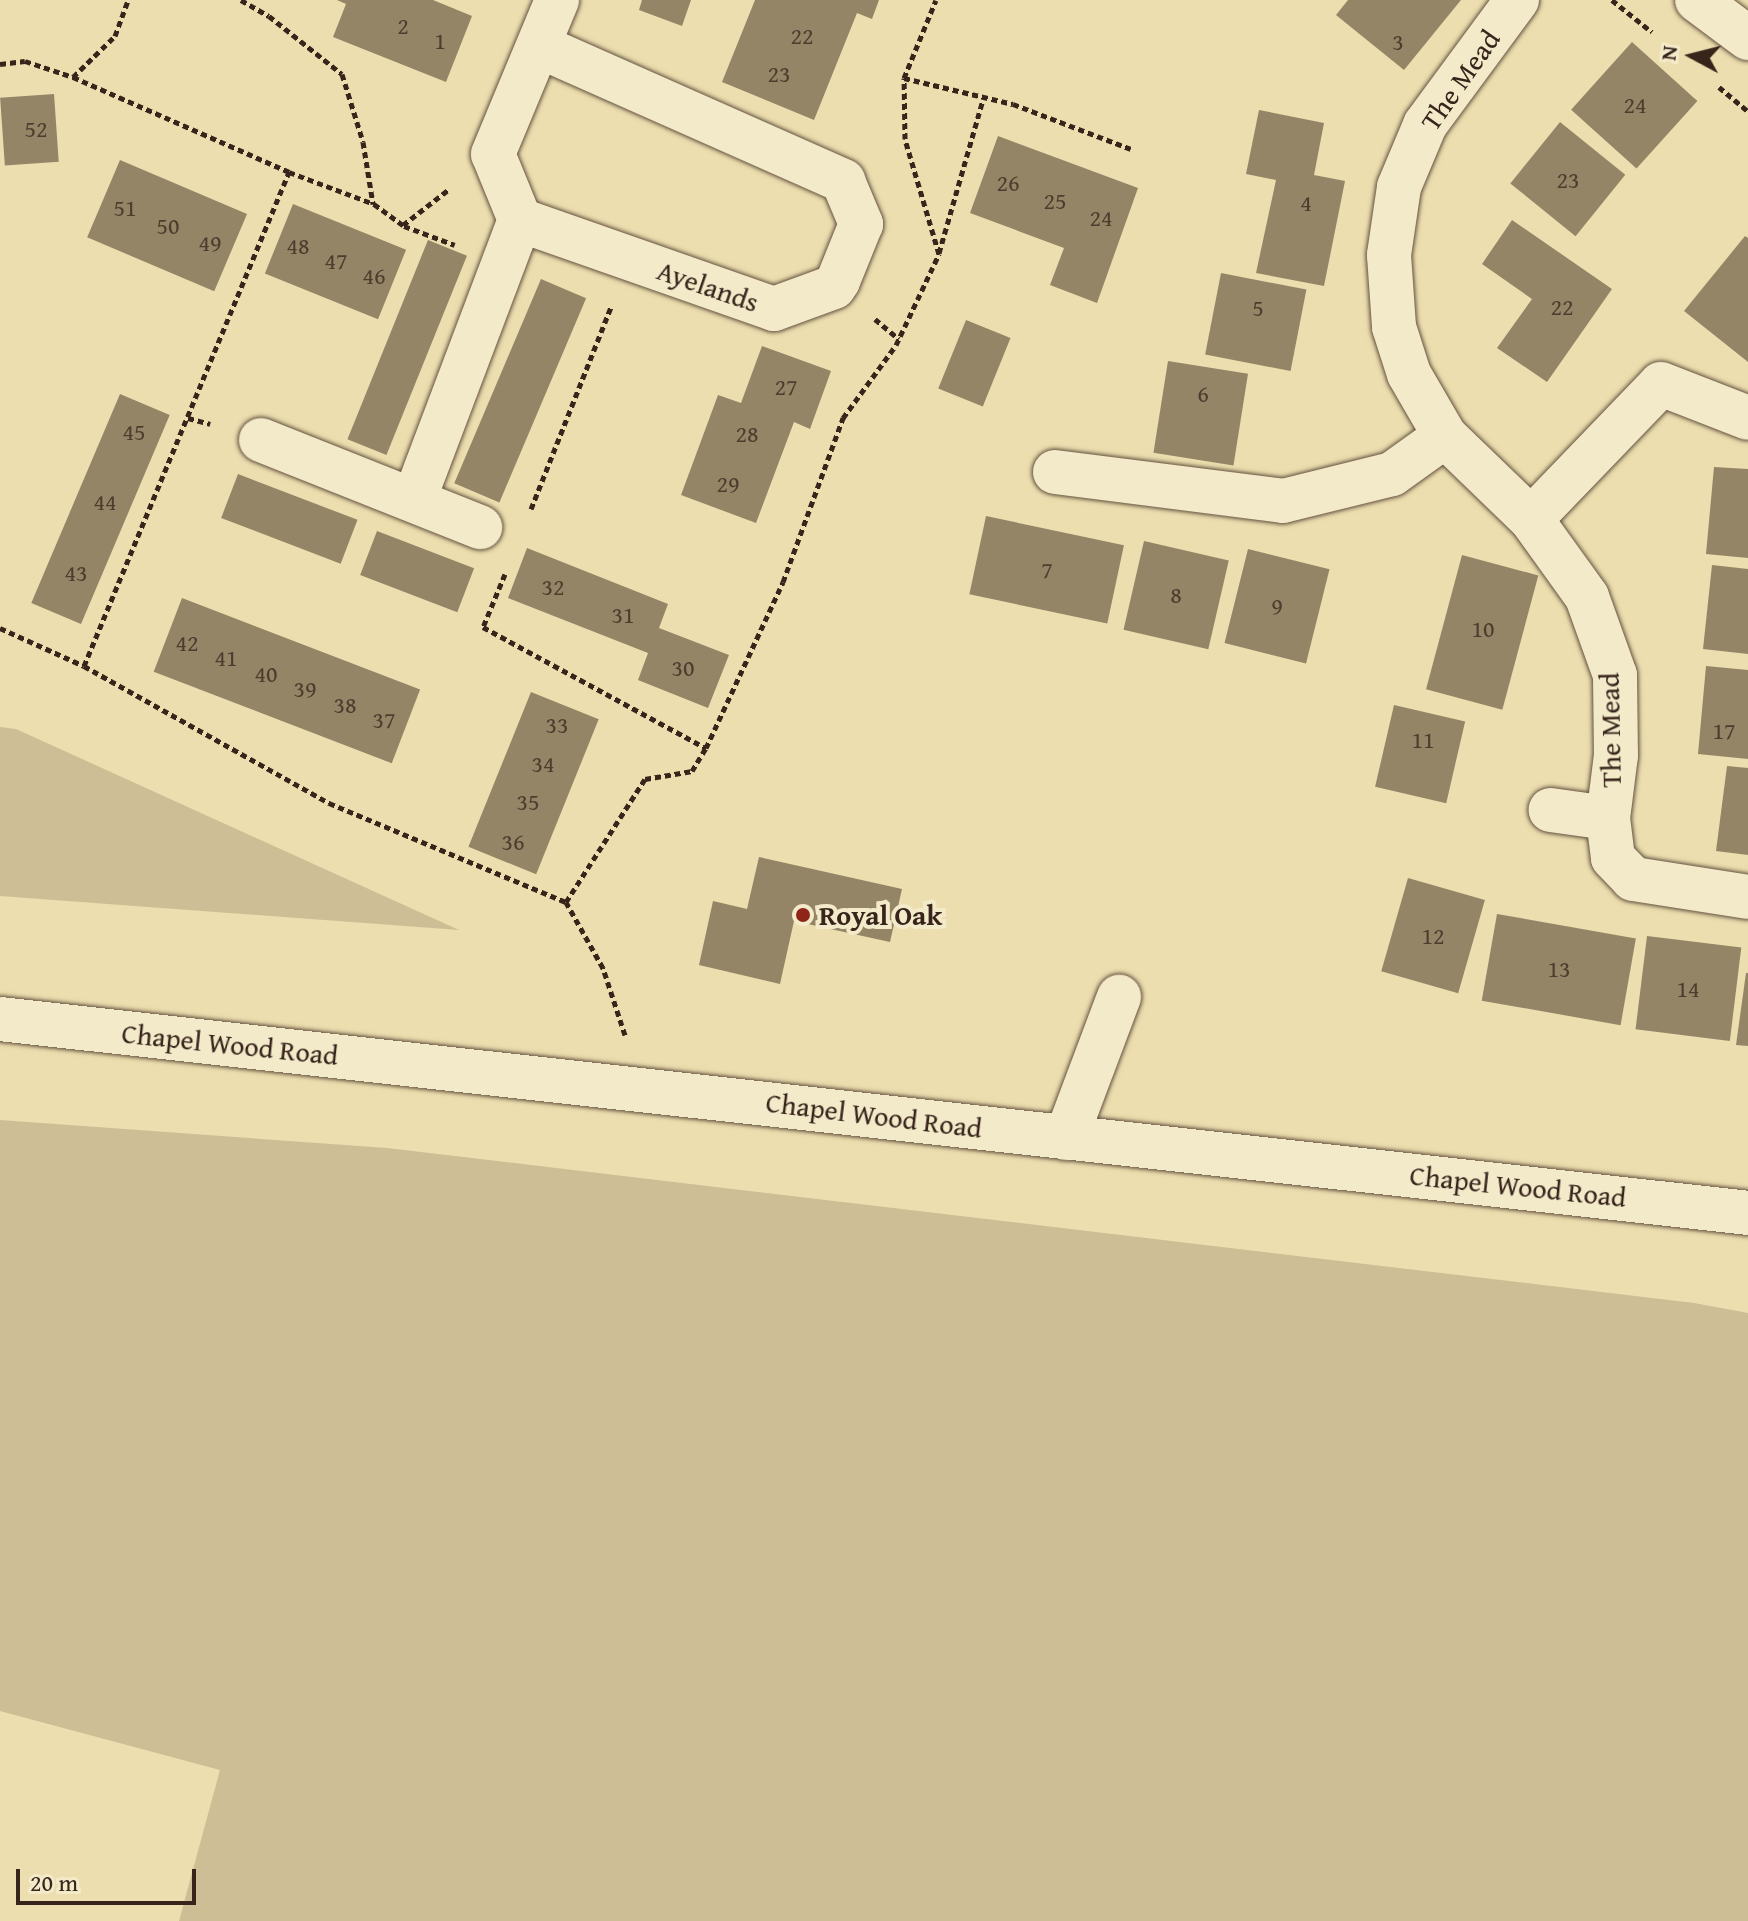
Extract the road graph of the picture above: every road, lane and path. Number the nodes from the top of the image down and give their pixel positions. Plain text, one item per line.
1 (128, 0) edge
2 (241, 0) edge
3 (557, 0) edge
4 (936, 0) edge
5 (1517, 0) edge
6 (1697, 0) edge
7 (1748, 38) edge
8 (539, 46) junction
9 (0, 64) edge
10 (73, 77) junction
11 (904, 78) junction
12 (983, 100) junction
13 (1131, 149) dead end
14 (493, 154) junction
15 (289, 172) junction
16 (374, 204) junction
17 (520, 220) junction
18 (939, 254) junction
19 (630, 258) junction
20 (1748, 418) edge
21 (1445, 436) junction
22 (261, 440) dead end
23 (1055, 472) dead end
24 (414, 500) junction
25 (529, 514) dead end
26 (1531, 519) junction
27 (480, 527) dead end
28 (506, 570) dead end
29 (0, 628) edge
30 (84, 666) junction
31 (706, 748) junction
32 (1551, 810) dead end
33 (1608, 818) junction
34 (1748, 897) edge
35 (566, 902) junction
36 (1119, 997) dead end
37 (0, 1019) edge
38 (643, 1087) junction
39 (1066, 1138) junction
40 (1748, 1213) edge

1 - 10 path
2 - 16 path
3 - 8 street
4 - 11 path
5 - 21 street, The Mead
6 - 7 street
8 - 14 street
8 - 19 street, Ayelands
9 - 10 path
10 - 15 path
11 - 12 path
11 - 18 path
12 - 13 path
12 - 18 path
14 - 16 path
14 - 17 street
15 - 16 path
15 - 30 path
17 - 19 street, Ayelands
17 - 24 street
18 - 31 path
19 - 25 path
20 - 26 street
21 - 23 street
21 - 26 street, The Mead
22 - 24 street
24 - 27 street
26 - 33 street, The Mead
28 - 31 path
29 - 30 path
30 - 35 path
31 - 35 path
32 - 33 street, The Mead
33 - 34 street, The Mead
35 - 38 path
36 - 39 street
37 - 38 street, Chapel Wood Road
38 - 39 street, Chapel Wood Road
39 - 40 street, Chapel Wood Road

